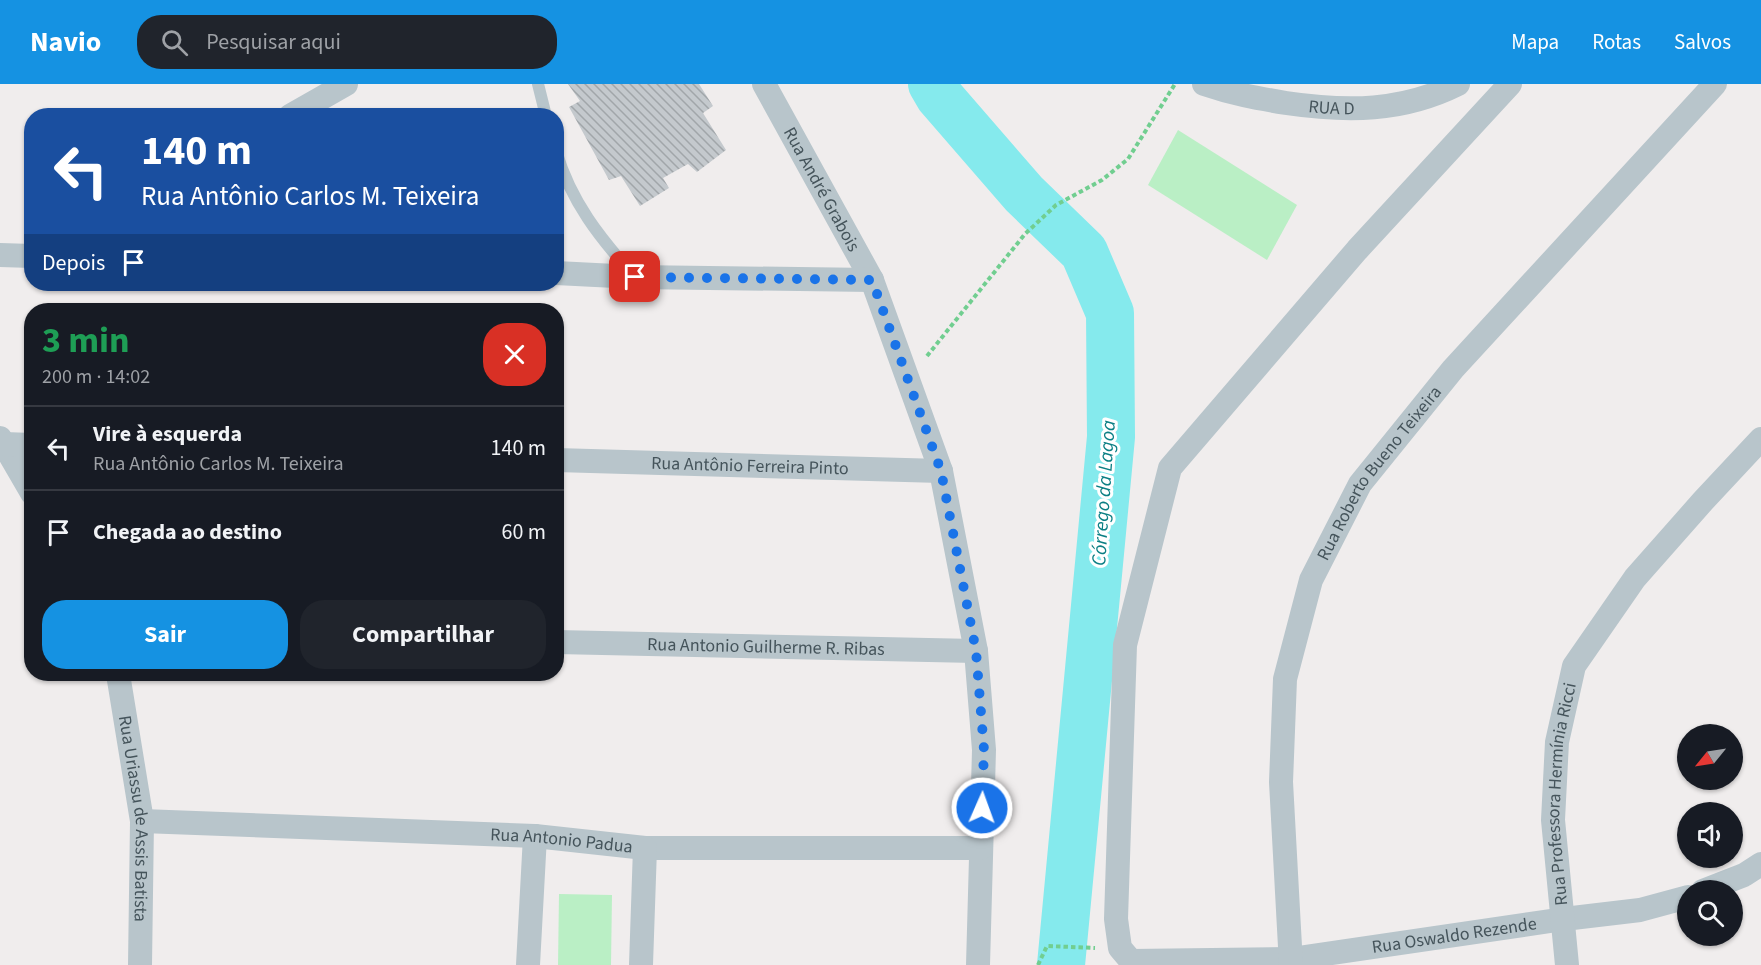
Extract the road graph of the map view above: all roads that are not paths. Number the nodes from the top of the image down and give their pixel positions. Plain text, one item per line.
1 (346, 84) edge
2 (538, 84) edge
3 (764, 84) edge
4 (1204, 84) edge
5 (1458, 84) edge
6 (1510, 84) edge
7 (1715, 84) edge
8 (304, 108) edge
9 (544, 108) edge
10 (564, 170) edge
11 (0, 255) edge
12 (24, 256) edge
13 (564, 273) edge
14 (635, 277) junction
15 (872, 280) junction
16 (1761, 439) edge
17 (2, 441) edge
18 (24, 444) edge
19 (564, 460) edge
20 (941, 471) junction
21 (24, 479) edge
22 (564, 642) edge
23 (976, 651) junction
24 (119, 681) edge
25 (142, 821) junction
26 (535, 836) junction
27 (645, 848) junction
28 (981, 848) junction
29 (1761, 864) edge
30 (1730, 880) edge
31 (1677, 900) edge
32 (1564, 919) junction
33 (1291, 962) edge
34 (140, 965) edge
35 (528, 965) edge
36 (641, 965) edge
37 (978, 965) edge
38 (1567, 965) edge

1 - 8 street
2 - 9 lane
3 - 15 street, Rua André Grabois
4 - 5 street, RUA D
6 - 33 street, Rua Oswaldo Rezende
7 - 33 street, Rua Roberto Bueno Teixeira
10 - 14 lane
11 - 12 street
13 - 14 street
14 - 15 street
15 - 20 street, Rua André Grabois
16 - 32 street, Rua Professora Hermínia Ricci
17 - 18 street
17 - 21 street
19 - 20 street, Rua Antônio Ferreira Pinto
20 - 23 street, Rua André Grabois
22 - 23 street, Rua Antonio Guilherme R. Ribas
23 - 28 street, Rua André Grabois
24 - 25 street, Rua Uriassu de Assis Batista
25 - 26 street, Rua Antonio Padua
25 - 34 street, Rua Uriassu de Assis Batista
26 - 27 street, Rua Antonio Padua
26 - 35 street
27 - 28 street, Rua Antonio Padua
27 - 36 street
28 - 37 street, Rua André Grabois
29 - 30 street
31 - 32 street, Rua Oswaldo Rezende
32 - 33 street, Rua Oswaldo Rezende
32 - 38 street, Rua Professora Hermínia Ricci

